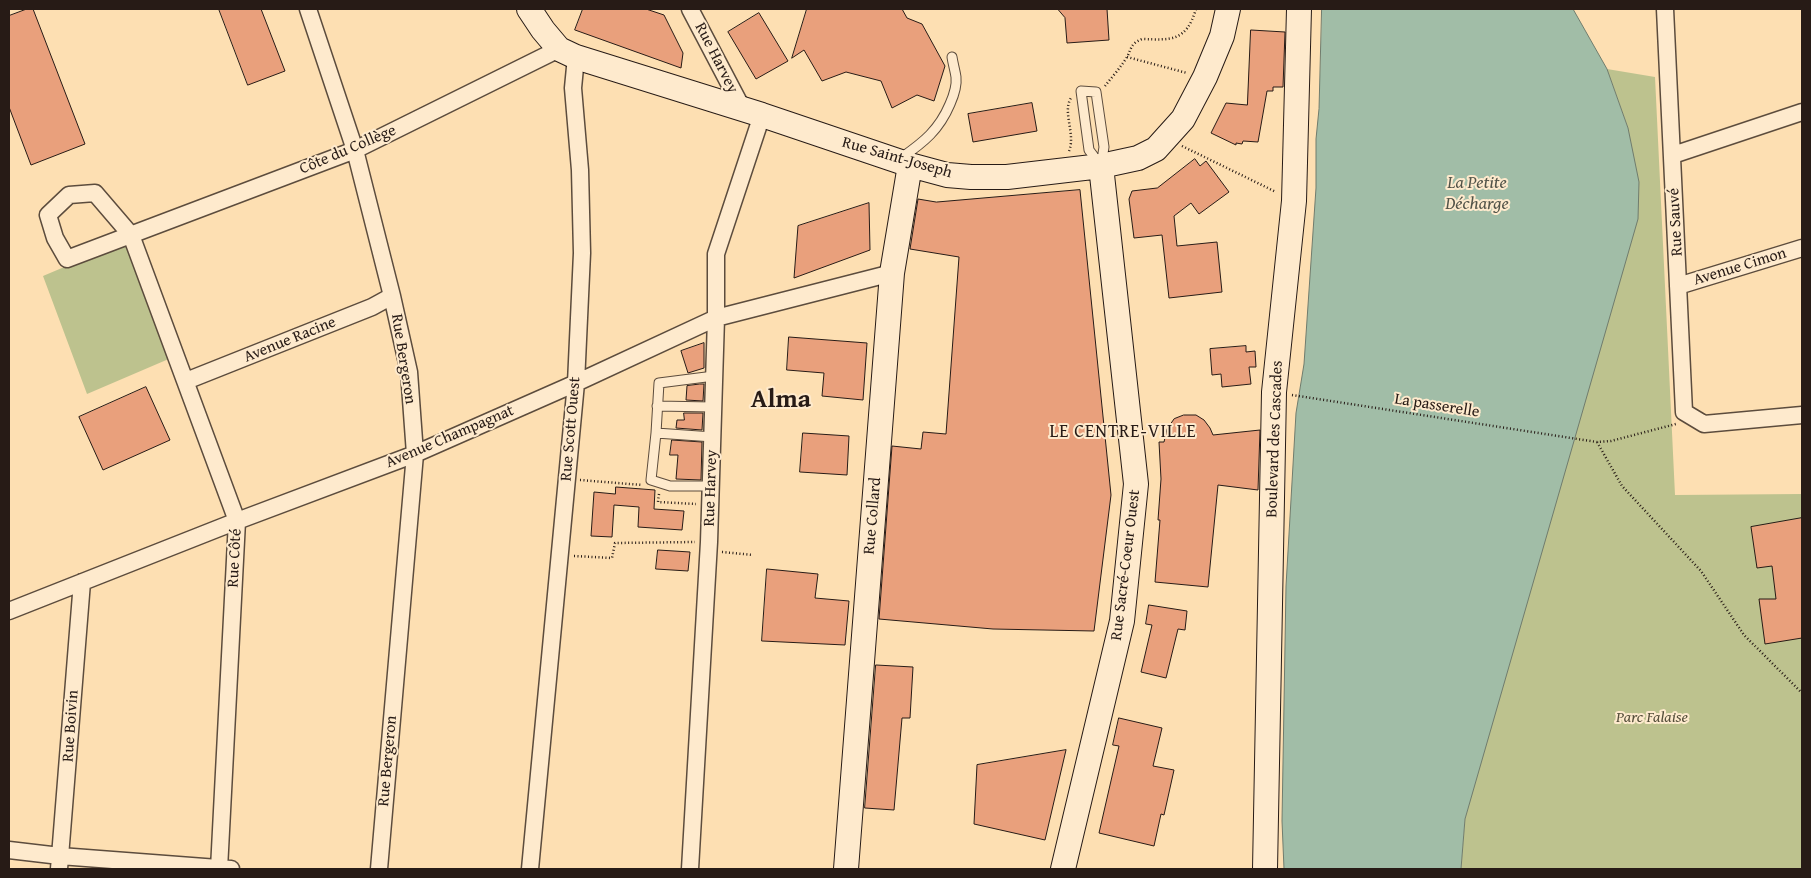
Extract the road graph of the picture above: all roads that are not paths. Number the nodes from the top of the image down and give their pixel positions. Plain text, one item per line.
1 (308, 9) edge
2 (529, 9) edge
3 (690, 9) edge
4 (1228, 9) edge
5 (1299, 9) edge
6 (1665, 9) edge
7 (568, 53) junction
8 (952, 58) dead end
9 (752, 111) junction
10 (1802, 112) edge
11 (355, 150) junction
12 (1672, 155) junction
13 (903, 163) junction
14 (1101, 166) junction
15 (130, 235) junction
16 (1802, 248) edge
17 (892, 273) junction
18 (1678, 286) junction
19 (392, 296) junction
20 (716, 318) junction
21 (714, 376) junction
22 (186, 381) junction
23 (576, 383) junction
24 (657, 406) junction
25 (713, 407) junction
26 (1802, 414) edge
27 (656, 433) junction
28 (712, 437) junction
29 (415, 454) junction
30 (711, 486) junction
31 (237, 521) junction
32 (82, 582) junction
33 (9, 611) edge
34 (9, 850) edge
35 (60, 863) edge
36 (223, 869) edge
37 (379, 869) edge
38 (530, 869) edge
39 (690, 869) edge
40 (846, 869) edge
41 (1063, 869) edge
42 (1265, 869) edge

1 - 11 street, Rue Bergeron
2 - 7 street
3 - 9 street, Rue Harvey
4 - 14 street, Rue Saint-Joseph
5 - 42 street, Boulevard des Cascades
6 - 12 street, Rue Sauvé
7 - 9 street, Rue Saint-Joseph
7 - 11 street, Côte du Collège
7 - 23 street, Rue Scott Ouest
8 - 13 lane
9 - 13 street, Rue Saint-Joseph
9 - 20 street, Rue Harvey
10 - 12 street
11 - 15 street, Côte du Collège
11 - 19 street, Rue Bergeron
12 - 18 street, Rue Sauvé
13 - 14 street, Rue Saint-Joseph
13 - 17 street, Rue Collard
14 - 14 lane
14 - 41 street, Rue Sacré-Coeur Ouest
15 - 15 street, Côte du Collège
15 - 22 street, Rue Côté
16 - 18 street, Avenue Cimon
17 - 20 street, Avenue Champagnat
17 - 40 street, Rue Collard
18 - 26 street, Rue Sauvé
19 - 22 street, Avenue Racine
19 - 29 street, Rue Bergeron
20 - 21 street, Rue Harvey
20 - 23 street, Avenue Champagnat
21 - 24 lane
21 - 25 street, Rue Harvey
22 - 31 street, Rue Côté
23 - 29 street, Avenue Champagnat
23 - 38 street, Rue Scott Ouest
24 - 25 lane
24 - 27 lane
25 - 28 street, Rue Harvey
27 - 28 lane
27 - 30 lane
28 - 30 street, Rue Harvey
29 - 31 street, Avenue Champagnat
29 - 37 street, Rue Bergeron
30 - 39 street, Rue Harvey
31 - 32 street, Avenue Champagnat
31 - 36 street, Rue Côté
32 - 33 street, Avenue Champagnat
32 - 35 street, Rue Boivin
34 - 35 street
35 - 36 street

